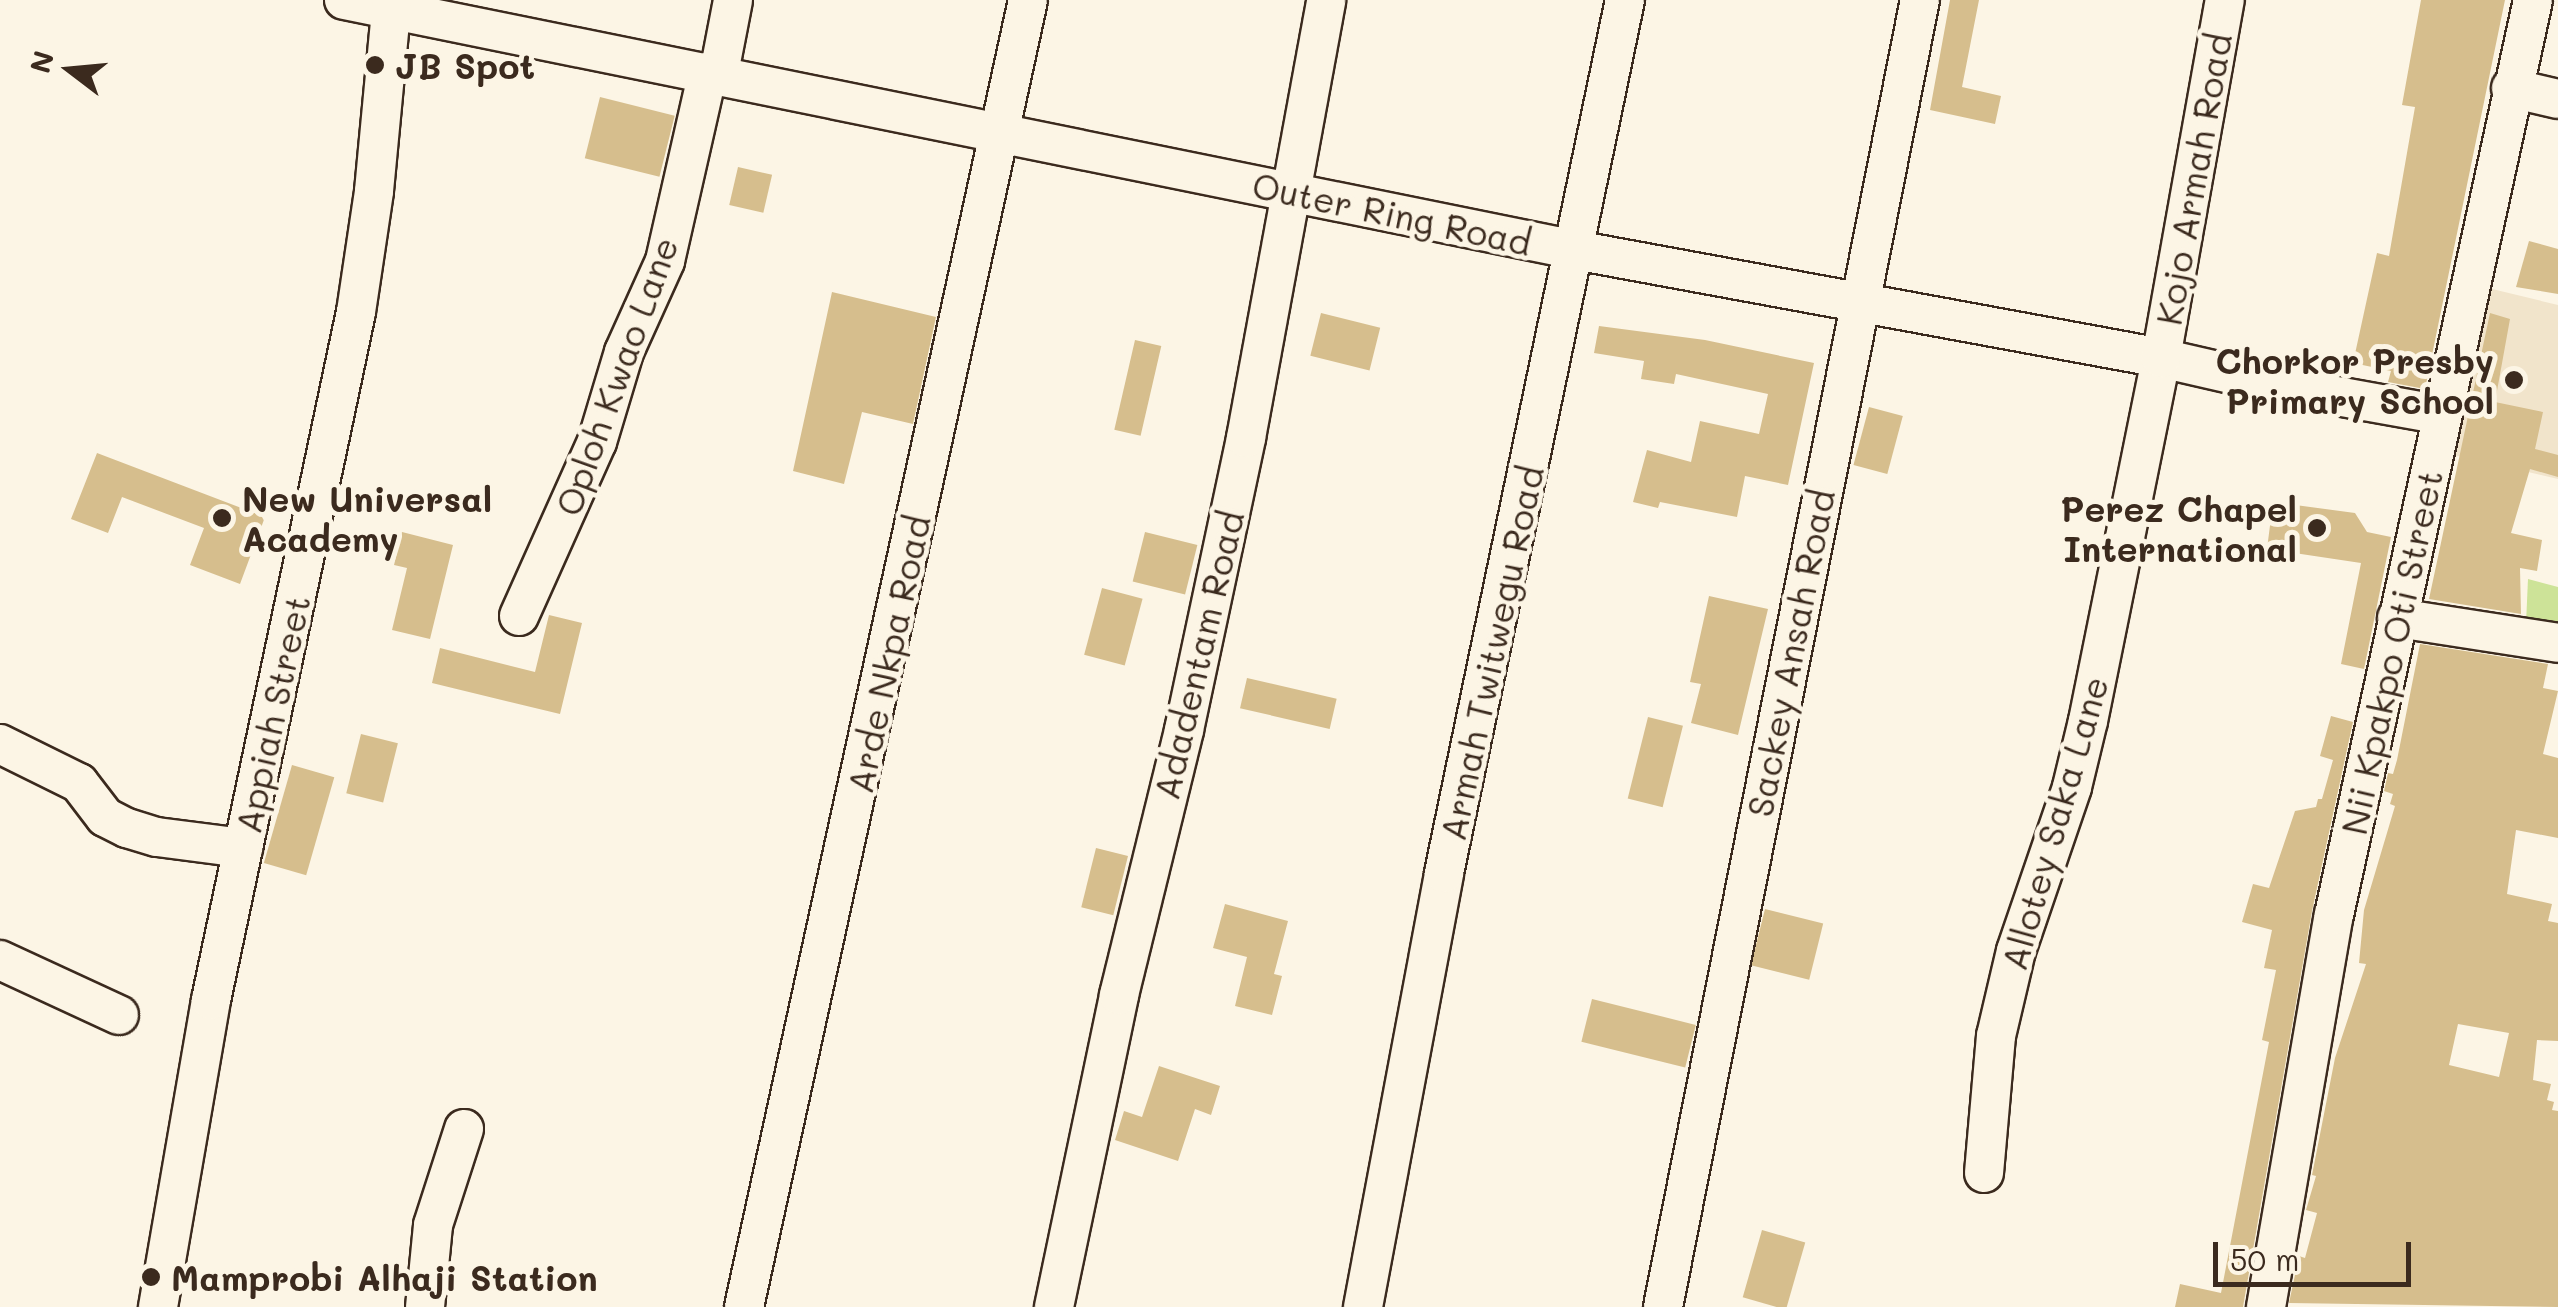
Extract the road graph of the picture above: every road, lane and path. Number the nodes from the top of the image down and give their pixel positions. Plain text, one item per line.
1 (344, 0) edge
2 (734, 0) edge
3 (1028, 0) edge
4 (1326, 0) edge
5 (1625, 0) edge
6 (1920, 0) edge
7 (2225, 0) edge
8 (2532, 0) edge
9 (392, 6) edge
10 (714, 72) junction
11 (2511, 88) junction
12 (2558, 99) edge
13 (1002, 134) junction
14 (1290, 192) junction
15 (1575, 250) junction
16 (1858, 303) junction
17 (2161, 358) junction
18 (2442, 414) junction
19 (519, 616) dead end
20 (2397, 618) junction
21 (2558, 643) edge
22 (0, 744) edge
23 (243, 848) junction
24 (0, 960) edge
25 (119, 1015) dead end
26 (464, 1129) dead end
27 (1984, 1173) dead end
28 (158, 1307) edge
29 (425, 1307) edge
30 (744, 1307) edge
31 (1054, 1307) edge
32 (1363, 1307) edge
33 (1663, 1307) edge
34 (2266, 1307) edge

1 - 9 street, Outer Ring Road
2 - 10 street, Oploh Kwao Lane
3 - 13 street, Arde Nkpa Road
4 - 14 street, Adadentam Road
5 - 15 street, Armah Twitwegu Road
6 - 16 street, Sackey Ansah Road
7 - 17 street, Kojo Armah Road
8 - 11 street, Nii Kpakpo Oti Street
9 - 10 street, Outer Ring Road
9 - 23 street, Appiah Street
10 - 13 street, Outer Ring Road
10 - 19 street, Oploh Kwao Lane
11 - 12 street
11 - 18 street, Nii Kpakpo Oti Street
13 - 14 street, Outer Ring Road
13 - 30 street, Arde Nkpa Road
14 - 15 street, Outer Ring Road
14 - 31 street, Adadentam Road
15 - 16 street, Outer Ring Road
15 - 32 street, Armah Twitwegu Road
16 - 17 street, Outer Ring Road
16 - 33 street, Sackey Ansah Road
17 - 18 street, Outer Ring Road
17 - 27 street, Allotey Saka Lane
18 - 20 street, Nii Kpakpo Oti Street
20 - 21 street
20 - 34 street, Nii Kpakpo Oti Street
22 - 23 street
23 - 28 street, Appiah Street
24 - 25 street
26 - 29 street

